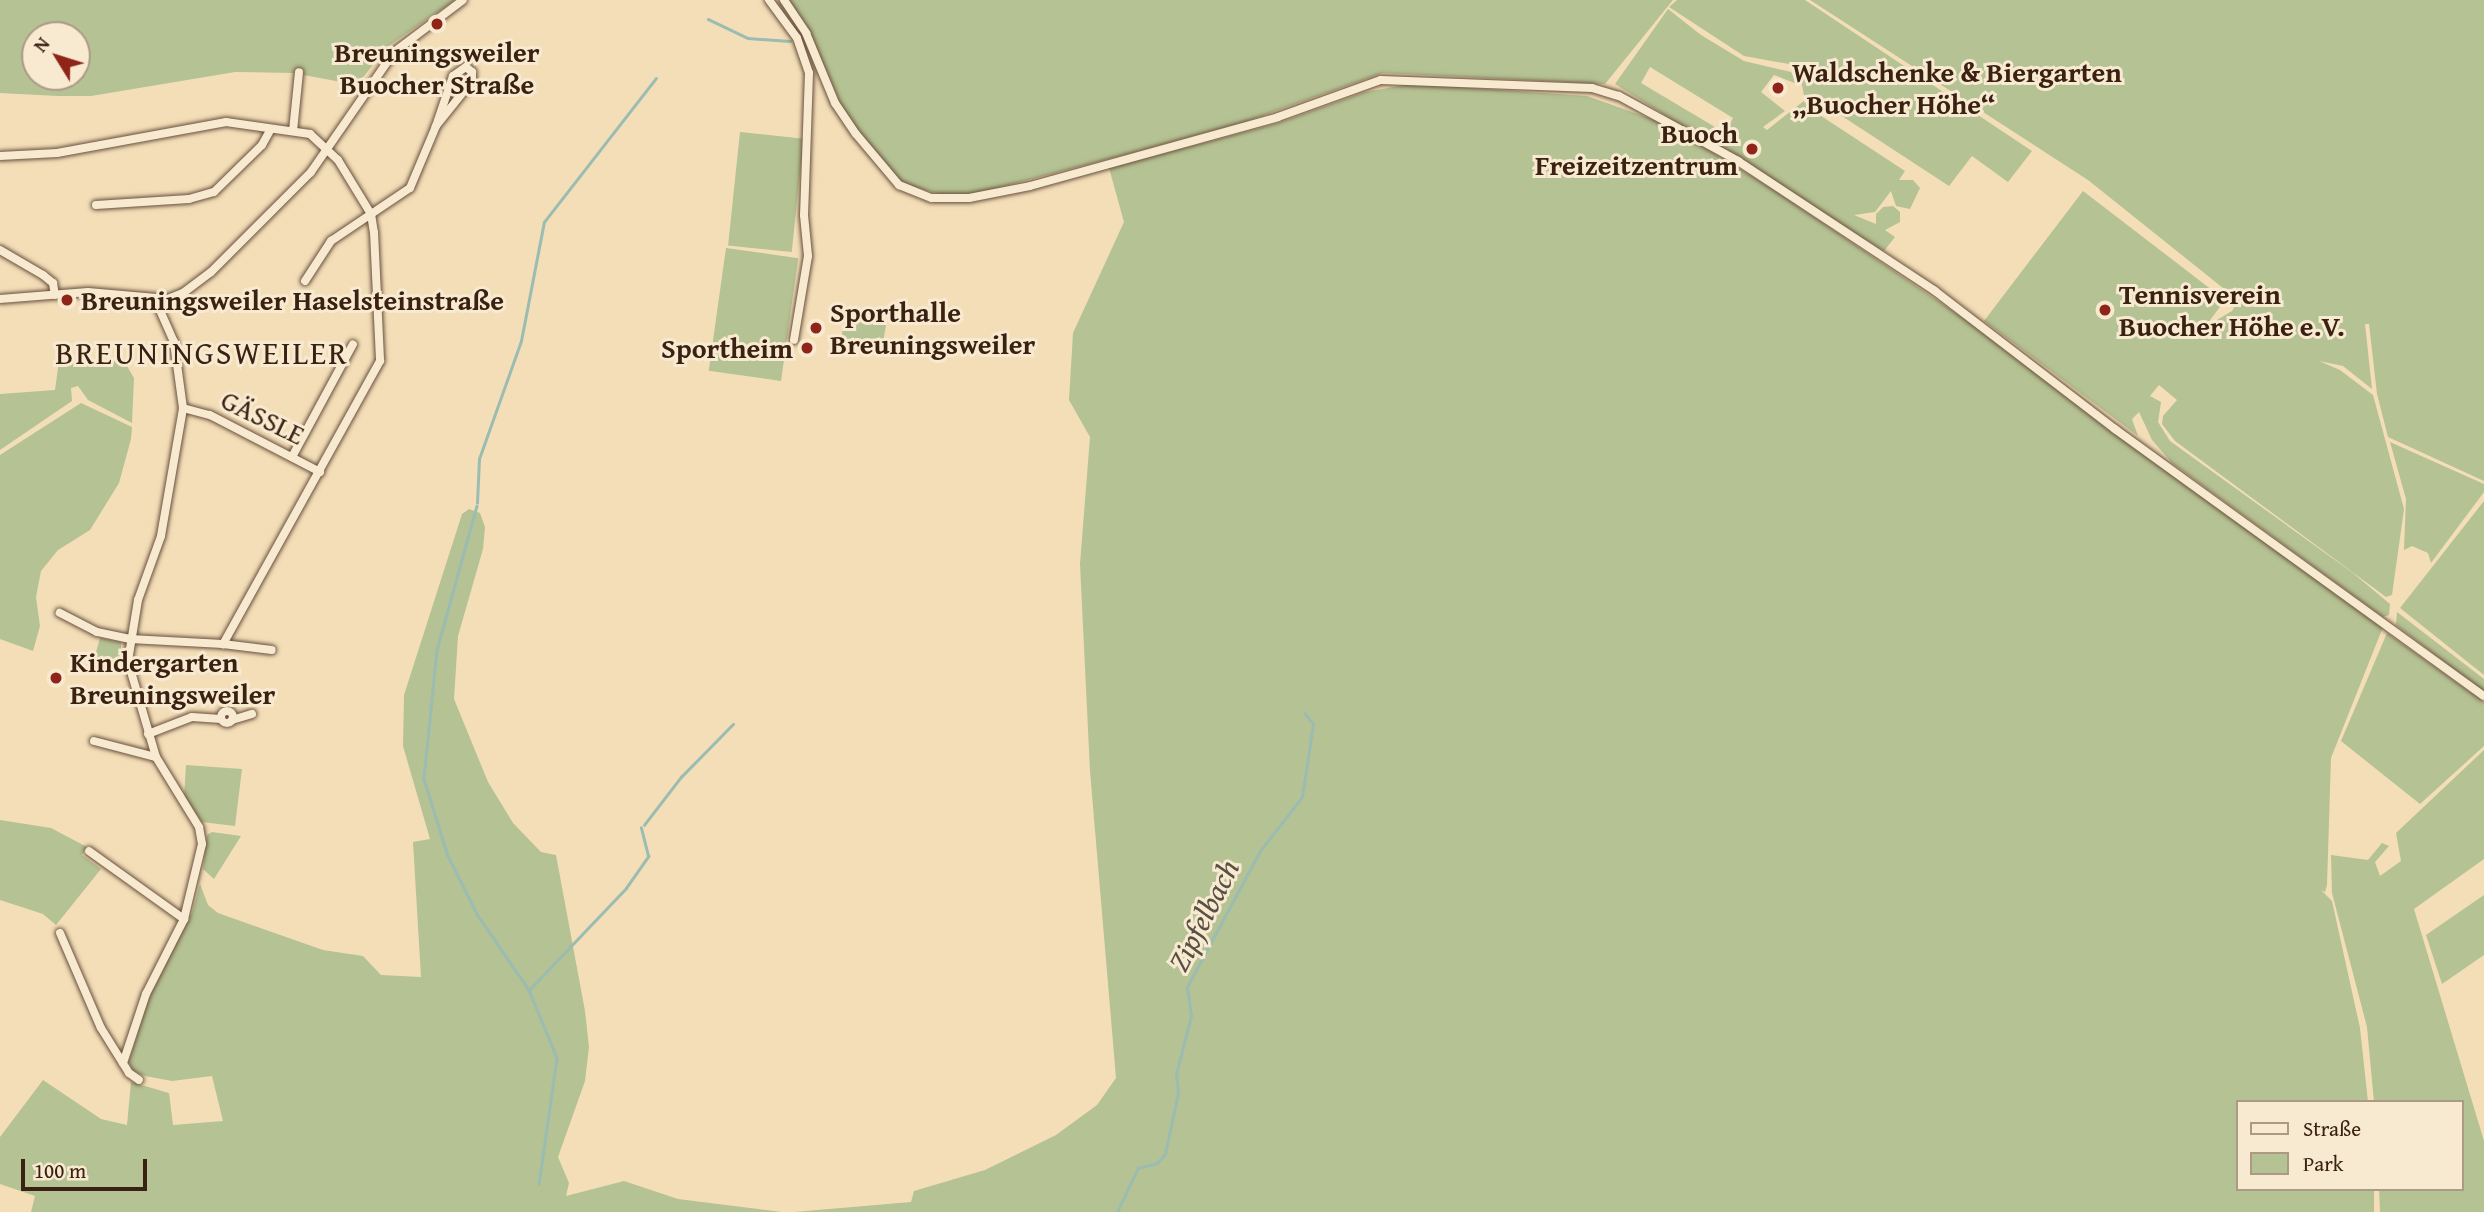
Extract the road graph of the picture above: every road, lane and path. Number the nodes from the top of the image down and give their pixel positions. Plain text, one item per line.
1 (463, 0) edge
2 (769, 0) edge
3 (784, 0) edge
4 (299, 72) dead end
5 (436, 126) junction
6 (271, 129) junction
7 (293, 131) junction
8 (330, 149) junction
9 (0, 156) edge
10 (96, 205) dead end
11 (371, 214) junction
12 (0, 250) edge
13 (305, 281) dead end
14 (55, 295) junction
15 (0, 299) edge
16 (155, 299) junction
17 (794, 340) dead end
18 (353, 344) dead end
19 (183, 408) junction
20 (292, 457) junction
21 (320, 472) junction
22 (60, 613) dead end
23 (130, 639) junction
24 (223, 644) junction
25 (272, 650) dead end
26 (2484, 696) edge
27 (252, 714) dead end
28 (148, 734) junction
29 (94, 741) dead end
30 (156, 757) junction
31 (89, 851) dead end
32 (184, 919) junction
33 (60, 933) dead end
34 (123, 1063) junction
35 (139, 1080) dead end

1 - 8 street
2 - 17 street
3 - 26 street
4 - 7 street
5 - 5 street
5 - 11 street
6 - 7 street
6 - 9 street
6 - 10 street
7 - 8 street
8 - 11 street
8 - 16 street
11 - 13 street
11 - 21 street
12 - 14 street
14 - 15 street
14 - 16 street
16 - 19 street
18 - 20 street
19 - 20 street, GÄSSLE
19 - 23 street
20 - 21 street, GÄSSLE
21 - 24 street
22 - 23 street
23 - 24 street
23 - 28 street
24 - 25 street
27 - 28 street
28 - 30 street
29 - 30 street
30 - 32 street
31 - 32 street
32 - 34 street
33 - 34 street
34 - 35 street

